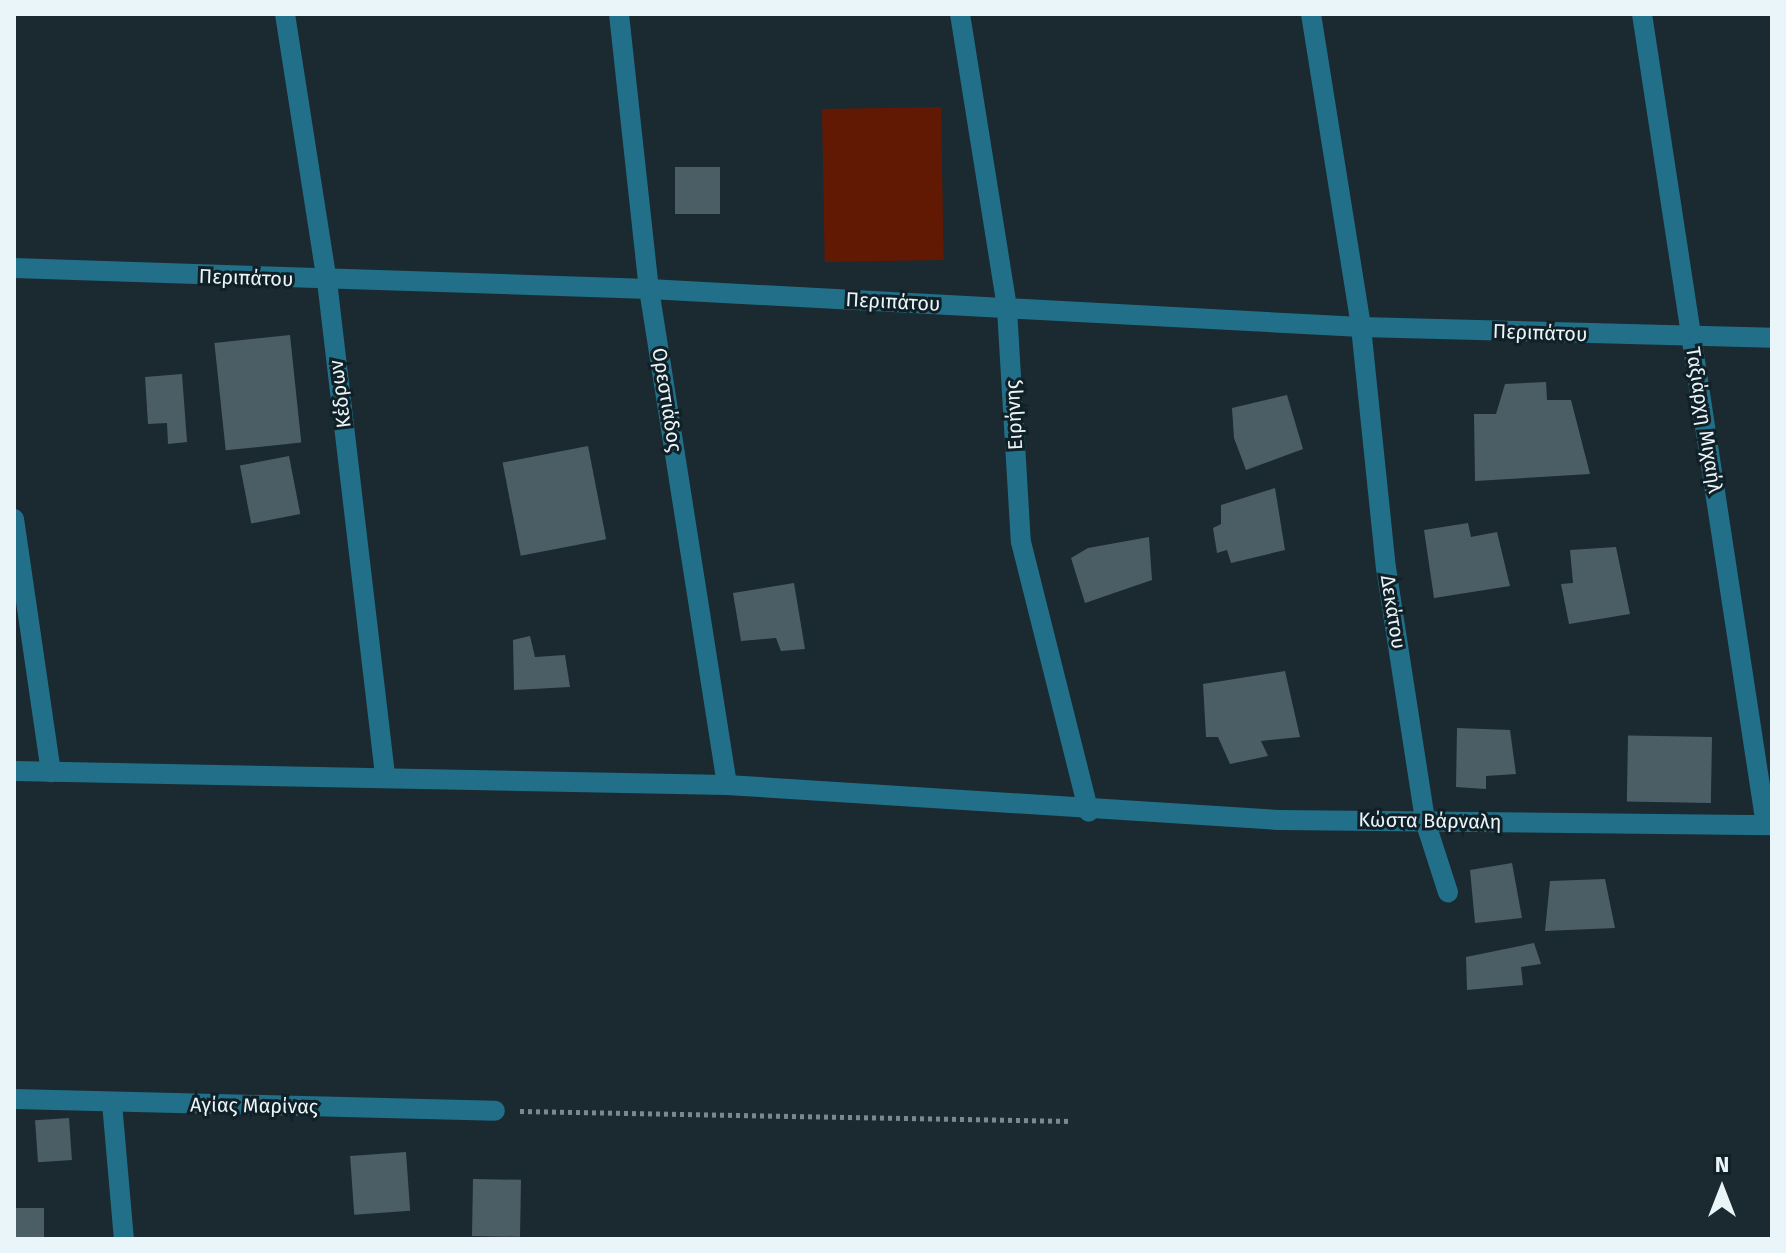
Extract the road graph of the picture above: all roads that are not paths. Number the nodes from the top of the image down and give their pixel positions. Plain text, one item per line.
1 (285, 14) edge
2 (619, 14) edge
3 (960, 14) edge
4 (1311, 14) edge
5 (1642, 14) edge
6 (14, 268) edge
7 (327, 281) junction
8 (649, 289) junction
9 (1007, 309) junction
10 (1361, 327) junction
11 (1691, 338) junction
12 (1772, 338) edge
13 (14, 519) edge
14 (14, 771) edge
15 (51, 772) junction
16 (385, 775) junction
17 (727, 785) junction
18 (1089, 812) junction
19 (1425, 821) junction
20 (1769, 825) edge
21 (1448, 892) dead end
22 (14, 1099) edge
23 (112, 1103) junction
24 (495, 1111) road end
25 (124, 1239) edge

1 - 7 street, Κέδρων
2 - 8 street, Ορεστιάδος
3 - 9 street, Ειρήνης
4 - 10 street, Δεκάτου
5 - 11 street, Ταξιάρχη Μιχαήλ
6 - 7 street, Περιπάτου
7 - 8 street, Περιπάτου
7 - 16 street, Κέδρων
8 - 9 street, Περιπάτου
8 - 17 street, Ορεστιάδος
9 - 10 street, Περιπάτου
9 - 18 street, Ειρήνης
10 - 11 street, Περιπάτου
10 - 19 street, Δεκάτου
11 - 12 street, Περιπάτου
11 - 20 street, Ταξιάρχη Μιχαήλ
13 - 15 street
14 - 15 street, Κώστα Βάρναλη
15 - 16 street, Κώστα Βάρναλη
16 - 17 street, Κώστα Βάρναλη
17 - 18 street, Κώστα Βάρναλη
18 - 19 street, Κώστα Βάρναλη
19 - 20 street, Κώστα Βάρναλη
19 - 21 street, Δεκάτου
22 - 23 street, Αγίας Μαρίνας
23 - 24 street, Αγίας Μαρίνας
23 - 25 street

